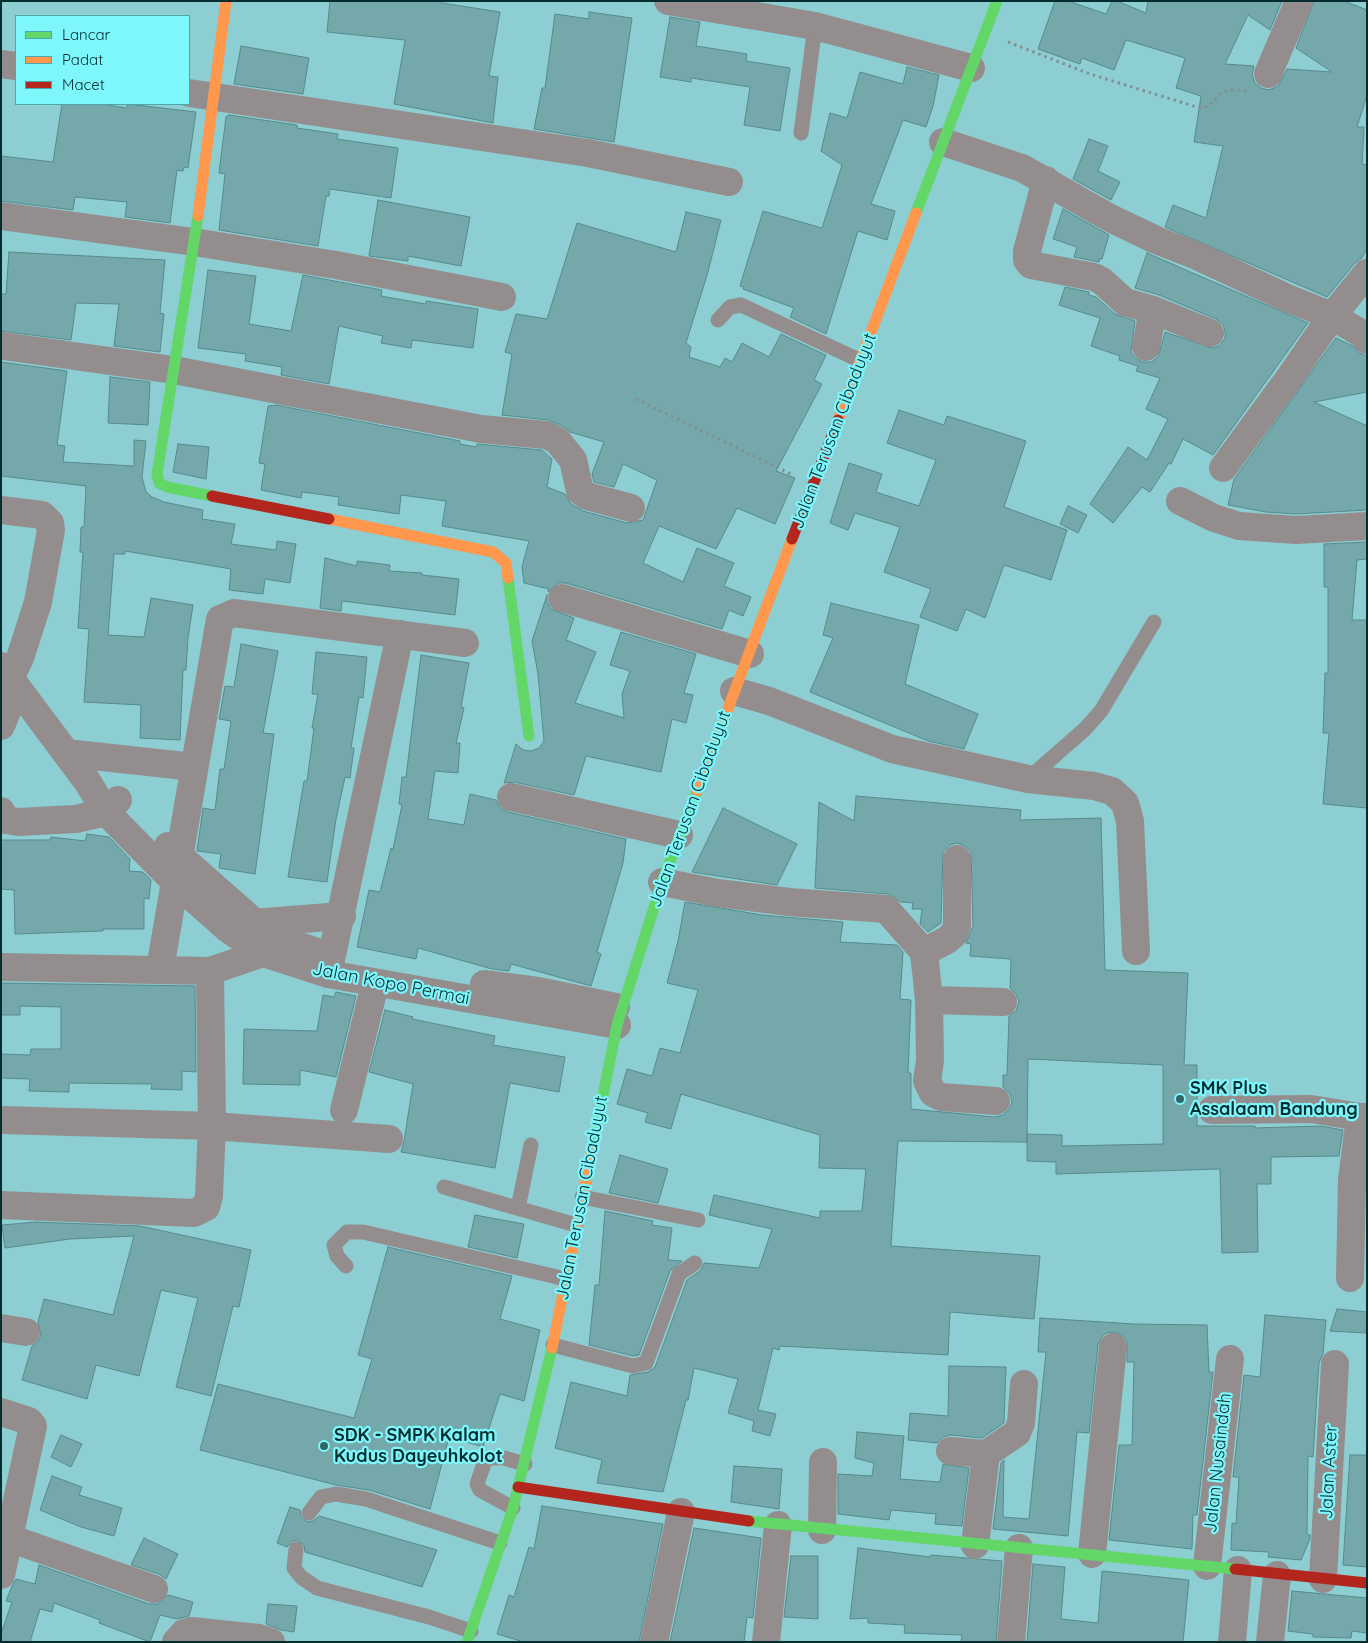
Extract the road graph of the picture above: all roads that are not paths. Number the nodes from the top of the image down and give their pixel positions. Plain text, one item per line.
1 (226, 1) edge
2 (997, 1) edge
3 (1299, 1) edge
4 (683, 2) edge
5 (815, 26) junction
6 (1, 64) edge
7 (15, 66) edge
8 (971, 68) junction
9 (1268, 74) road end
10 (201, 95) edge
11 (801, 133) dead end
12 (943, 142) junction
13 (1046, 180) junction
14 (729, 182) dead end
15 (1, 216) edge
16 (194, 242) junction
17 (1367, 272) edge
18 (502, 297) dead end
19 (1153, 310) junction
20 (1332, 316) junction
21 (718, 320) dead end
22 (1210, 332) dead end
23 (1367, 340) edge
24 (3, 346) dead end
25 (1146, 347) dead end
26 (862, 361) junction
27 (174, 370) junction
28 (1223, 468) dead end
29 (1180, 500) dead end
30 (631, 508) dead end
31 (1, 510) edge
32 (1367, 526) edge
33 (562, 598) dead end
34 (1154, 622) dead end
35 (400, 634) junction
36 (465, 643) dead end
37 (750, 654) junction
38 (8, 677) edge
39 (734, 691) junction
40 (1, 726) edge
41 (529, 736) dead end
42 (66, 753) junction
43 (194, 767) junction
44 (1028, 779) junction
45 (511, 797) dead end
46 (112, 806) junction
47 (1, 811) edge
48 (679, 835) junction
49 (957, 860) dead end
50 (176, 869) junction
51 (662, 882) junction
52 (342, 916) junction
53 (254, 922) junction
54 (228, 929) junction
55 (924, 952) junction
56 (1136, 952) dead end
57 (263, 953) junction
58 (330, 965) junction
59 (1, 967) edge
60 (160, 969) junction
61 (210, 971) junction
62 (416, 981) junction
63 (374, 984) junction
64 (929, 1000) junction
65 (1003, 1002) dead end
66 (619, 1017) junction
67 (996, 1101) dead end
68 (344, 1110) dead end
69 (1212, 1110) dead end
70 (1364, 1117) edge
71 (1, 1120) edge
72 (212, 1126) junction
73 (389, 1139) dead end
74 (531, 1145) dead end
75 (1359, 1180) edge
76 (444, 1186) dead end
77 (582, 1197) junction
78 (1, 1206) edge
79 (518, 1208) junction
80 (698, 1220) dead end
81 (576, 1225) junction
82 (695, 1263) dead end
83 (346, 1266) dead end
84 (566, 1278) junction
85 (1350, 1278) dead end
86 (554, 1345) junction
87 (1113, 1347) dead end
88 (1230, 1360) dead end
89 (1335, 1364) dead end
90 (1024, 1384) dead end
91 (1, 1412) edge
92 (950, 1451) dead end
93 (986, 1454) junction
94 (824, 1462) dead end
95 (525, 1464) junction
96 (518, 1487) junction
97 (9, 1499) edge
98 (513, 1508) junction
99 (681, 1512) junction
100 (309, 1513) dead end
101 (778, 1526) junction
102 (822, 1530) junction
103 (9, 1538) junction
104 (500, 1544) junction
105 (975, 1545) junction
106 (1019, 1548) junction
107 (296, 1549) dead end
108 (1092, 1554) junction
109 (1207, 1566) junction
110 (1238, 1570) junction
111 (1, 1575) edge
112 (1277, 1575) junction
113 (1323, 1579) junction
114 (1367, 1583) edge
115 (154, 1589) dead end
116 (469, 1636) edge
117 (771, 1641) edge
118 (176, 1642) edge
119 (271, 1642) edge
120 (654, 1642) edge
121 (1011, 1642) edge
122 (1232, 1642) edge
123 (1270, 1642) edge

1 - 10 street
2 - 8 street, Jalan Terusan Cibaduyut
3 - 9 street
4 - 5 street
5 - 8 street
5 - 11 lane
6 - 7 street
8 - 12 street, Jalan Terusan Cibaduyut
10 - 14 street
10 - 16 street
12 - 13 street
12 - 26 street, Jalan Terusan Cibaduyut
13 - 19 street
13 - 20 street
15 - 16 street
16 - 18 street
16 - 27 street
17 - 20 street
19 - 22 street
19 - 25 street
20 - 23 street
20 - 28 street
21 - 26 lane
24 - 27 street
26 - 37 street, Jalan Terusan Cibaduyut
27 - 30 street
27 - 41 street
29 - 32 street
31 - 38 street
33 - 37 street
34 - 44 lane
35 - 36 street
35 - 43 street
35 - 52 street
37 - 39 street, Jalan Terusan Cibaduyut
38 - 40 street
38 - 42 street, Jalan Kopo Permai
39 - 44 street
39 - 48 street, Jalan Terusan Cibaduyut
42 - 43 street
42 - 46 street, Jalan Kopo Permai
43 - 50 street
44 - 56 street
45 - 48 street
46 - 47 street
46 - 50 street, Jalan Kopo Permai
48 - 51 street, Jalan Terusan Cibaduyut
49 - 55 street
50 - 53 street, Jalan Kopo Permai
50 - 54 street, Jalan Kopo Permai
50 - 60 street
51 - 55 street
51 - 66 street, Jalan Terusan Cibaduyut
52 - 53 street
52 - 58 street
53 - 54 street
53 - 58 street, Jalan Kopo Permai
54 - 57 street, Jalan Kopo Permai
55 - 64 street
57 - 58 street, Jalan Kopo Permai
57 - 61 street
58 - 62 street, Jalan Kopo Permai
58 - 63 street, Jalan Kopo Permai
59 - 60 street
60 - 61 street
61 - 72 street
62 - 63 street, Jalan Kopo Permai
62 - 66 street, Jalan Kopo Permai
63 - 68 street
64 - 65 street
64 - 67 street
66 - 77 street, Jalan Terusan Cibaduyut
69 - 70 street
70 - 75 street
71 - 72 street
72 - 73 street
72 - 78 street
74 - 79 lane
75 - 85 street
76 - 79 lane
77 - 80 lane
77 - 81 street, Jalan Terusan Cibaduyut
79 - 81 lane
81 - 84 street, Jalan Terusan Cibaduyut
82 - 86 lane
83 - 84 lane
84 - 86 street, Jalan Terusan Cibaduyut
86 - 95 street, Jalan Terusan Cibaduyut
87 - 108 street
88 - 109 street, Jalan Nusaindah
89 - 113 street, Jalan Aster
90 - 93 street
91 - 97 street
92 - 93 street
93 - 105 street
94 - 102 street
95 - 96 street, Jalan Terusan Cibaduyut
95 - 98 lane
96 - 98 street, Jalan Terusan Cibaduyut
96 - 99 street
97 - 103 street
98 - 104 street, Jalan Terusan Cibaduyut
99 - 101 street
99 - 120 street
100 - 104 lane
101 - 102 street
101 - 117 street
102 - 105 street
103 - 111 street
103 - 115 street
104 - 116 street, Jalan Terusan Cibaduyut
105 - 106 street
106 - 108 street
106 - 121 street
107 - 116 lane
108 - 109 street
109 - 110 street
110 - 112 street
110 - 122 street
112 - 113 street
112 - 123 street
113 - 114 street
118 - 119 street

